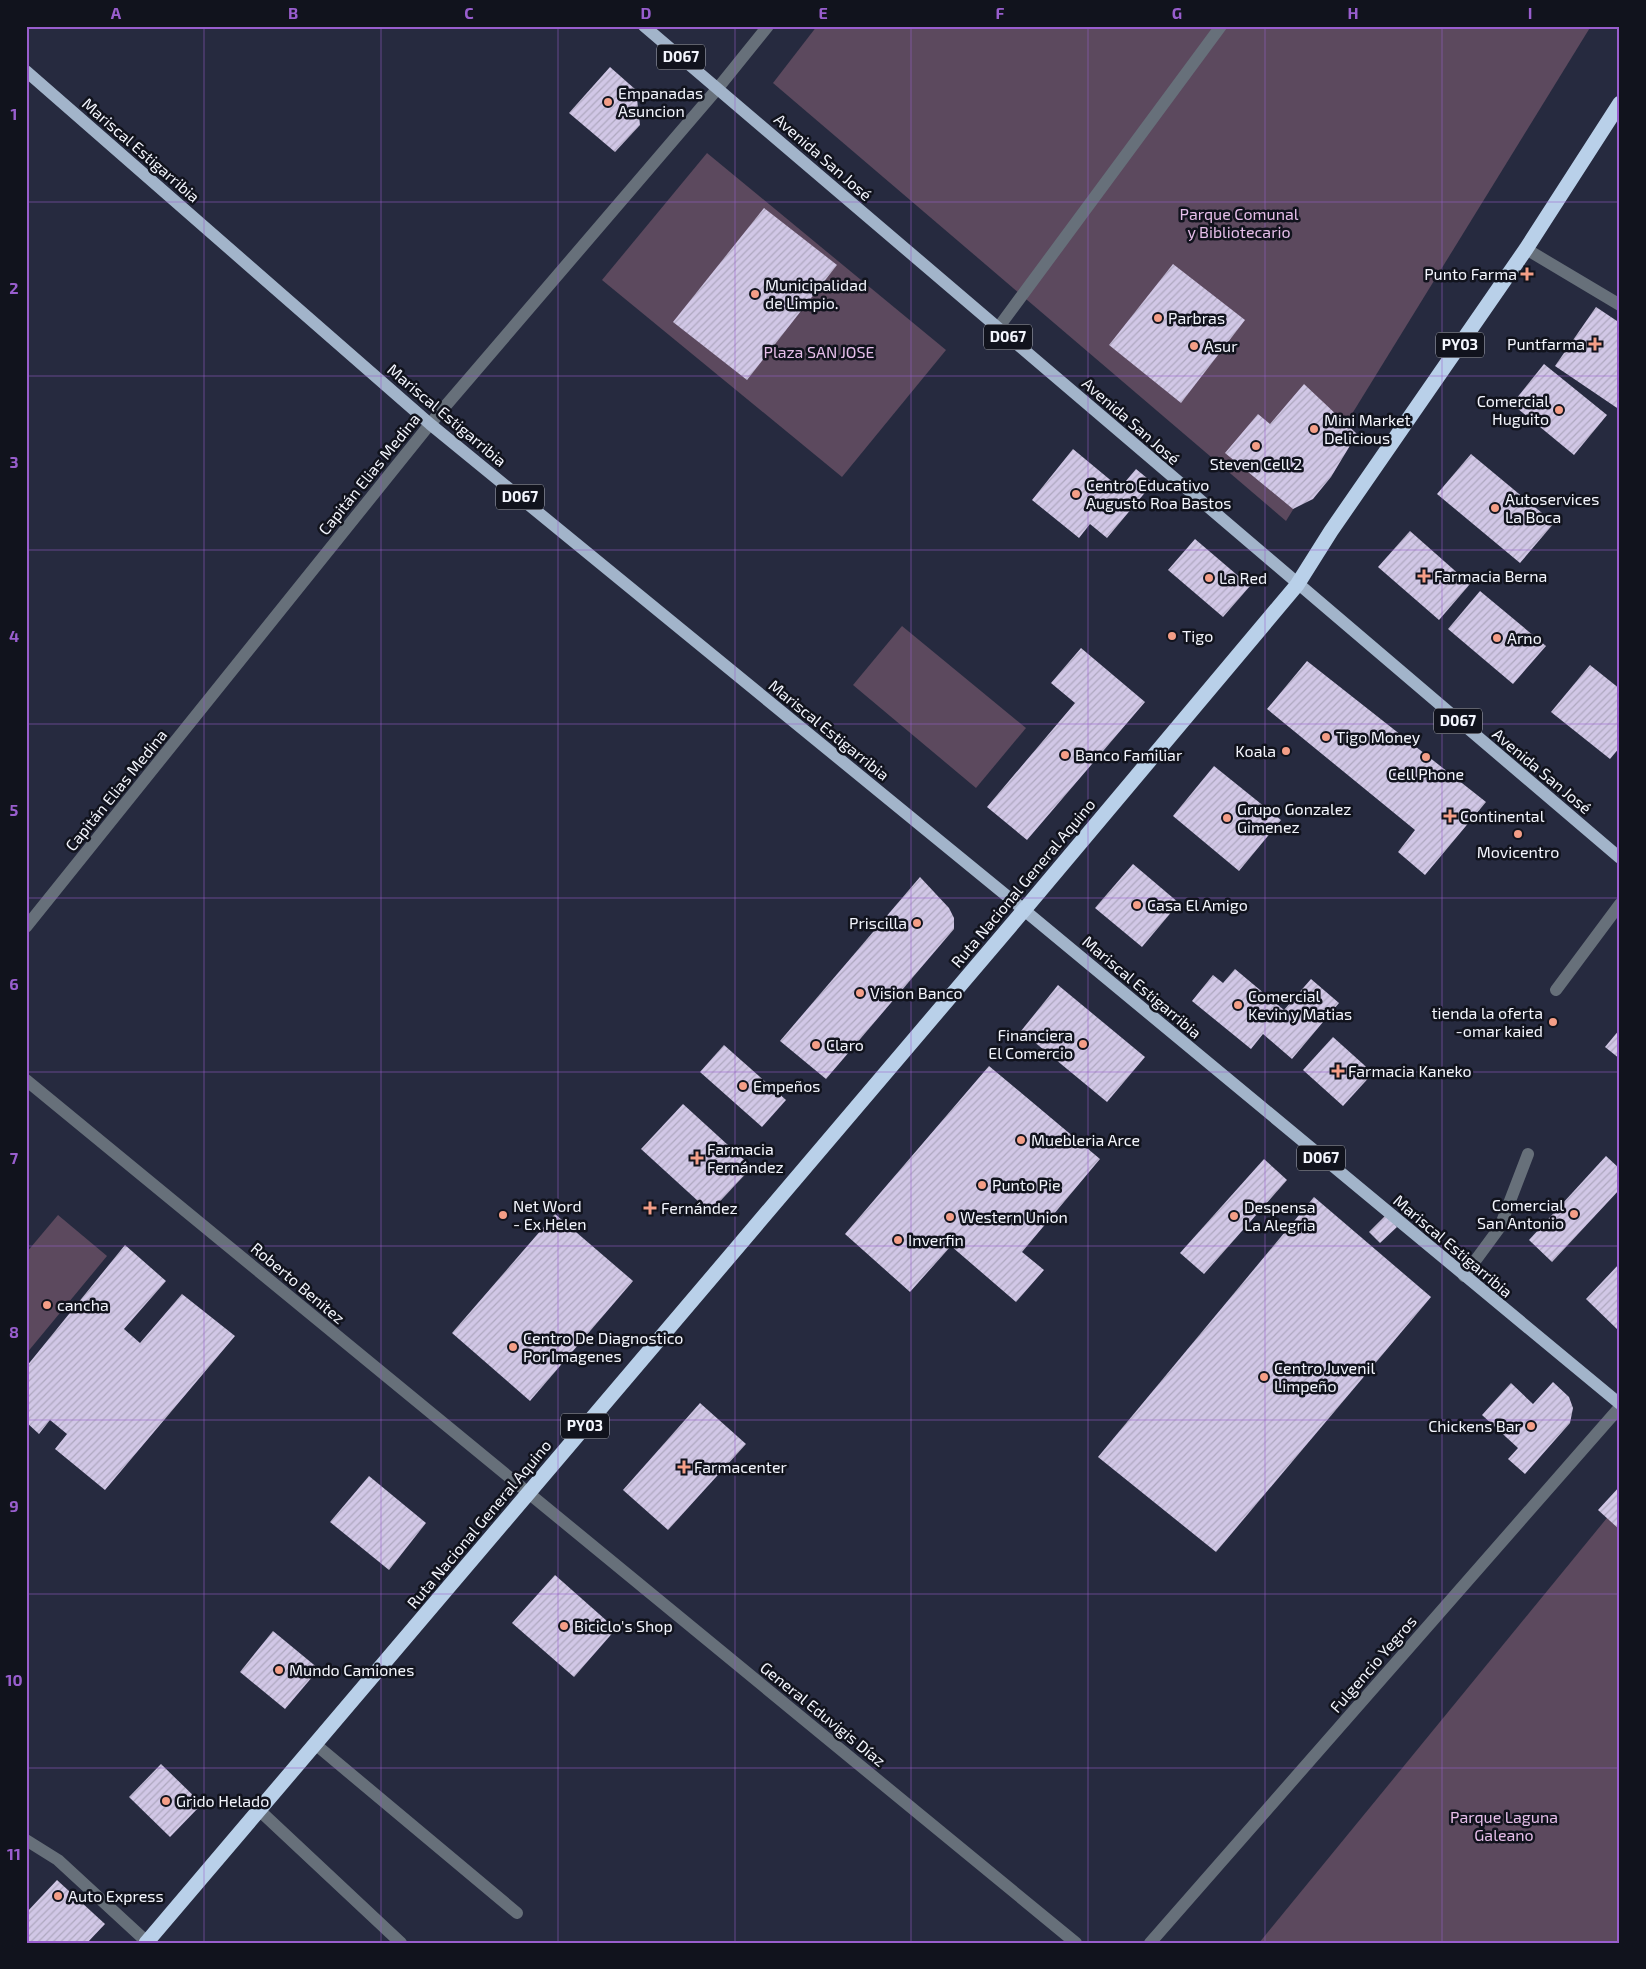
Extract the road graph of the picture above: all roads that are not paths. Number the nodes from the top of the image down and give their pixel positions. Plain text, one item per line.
1 (644, 26) edge
2 (768, 26) edge
3 (1221, 26) edge
4 (26, 71) edge
5 (718, 88) junction
6 (1620, 103) edge
7 (1526, 249) junction
8 (1620, 306) edge
9 (998, 328) junction
10 (430, 424) junction
11 (1297, 585) junction
12 (1620, 858) edge
13 (1620, 904) edge
14 (1024, 910) junction
15 (26, 927) edge
16 (1556, 990) dead end
17 (26, 1080) edge
18 (1528, 1154) dead end
19 (1464, 1276) junction
20 (1620, 1405) edge
21 (528, 1494) junction
22 (548, 1511) joint
23 (316, 1744) junction
24 (259, 1810) junction
25 (26, 1840) edge
26 (517, 1914) dead end
27 (147, 1942) edge
28 (401, 1943) edge
29 (1076, 1943) edge
30 (1150, 1943) edge

1 - 5 main road, Avenida San José / D067
2 - 5 street, Capitán Elias Medina
3 - 9 street
4 - 10 main road, Mariscal Estigarribia / D067
5 - 9 main road, Avenida San José / D067
5 - 10 street, Capitán Elias Medina
6 - 7 highway, Ruta Nacional General Aquino / PY03
7 - 8 street
7 - 11 highway, Ruta Nacional General Aquino / PY03
9 - 11 main road, Avenida San José / D067
10 - 14 main road, Mariscal Estigarribia / D067
10 - 15 street, Capitán Elias Medina
11 - 12 main road, Avenida San José / D067
11 - 14 highway, Ruta Nacional General Aquino / PY03
13 - 16 street
14 - 19 main road, Mariscal Estigarribia / D067
14 - 21 highway, Ruta Nacional General Aquino / PY03
17 - 21 street, Roberto Benitez
18 - 19 street
19 - 20 main road, Mariscal Estigarribia / D067
20 - 30 street, Fulgencio Yegros
21 - 22 street, Roberto Benitez
21 - 23 highway, Ruta Nacional General Aquino / PY03
22 - 29 street, General Eduvigis Díaz
23 - 24 highway, Ruta Nacional General Aquino / PY03
23 - 26 street
24 - 27 highway, Ruta Nacional General Aquino / PY03
24 - 28 street
25 - 27 street

